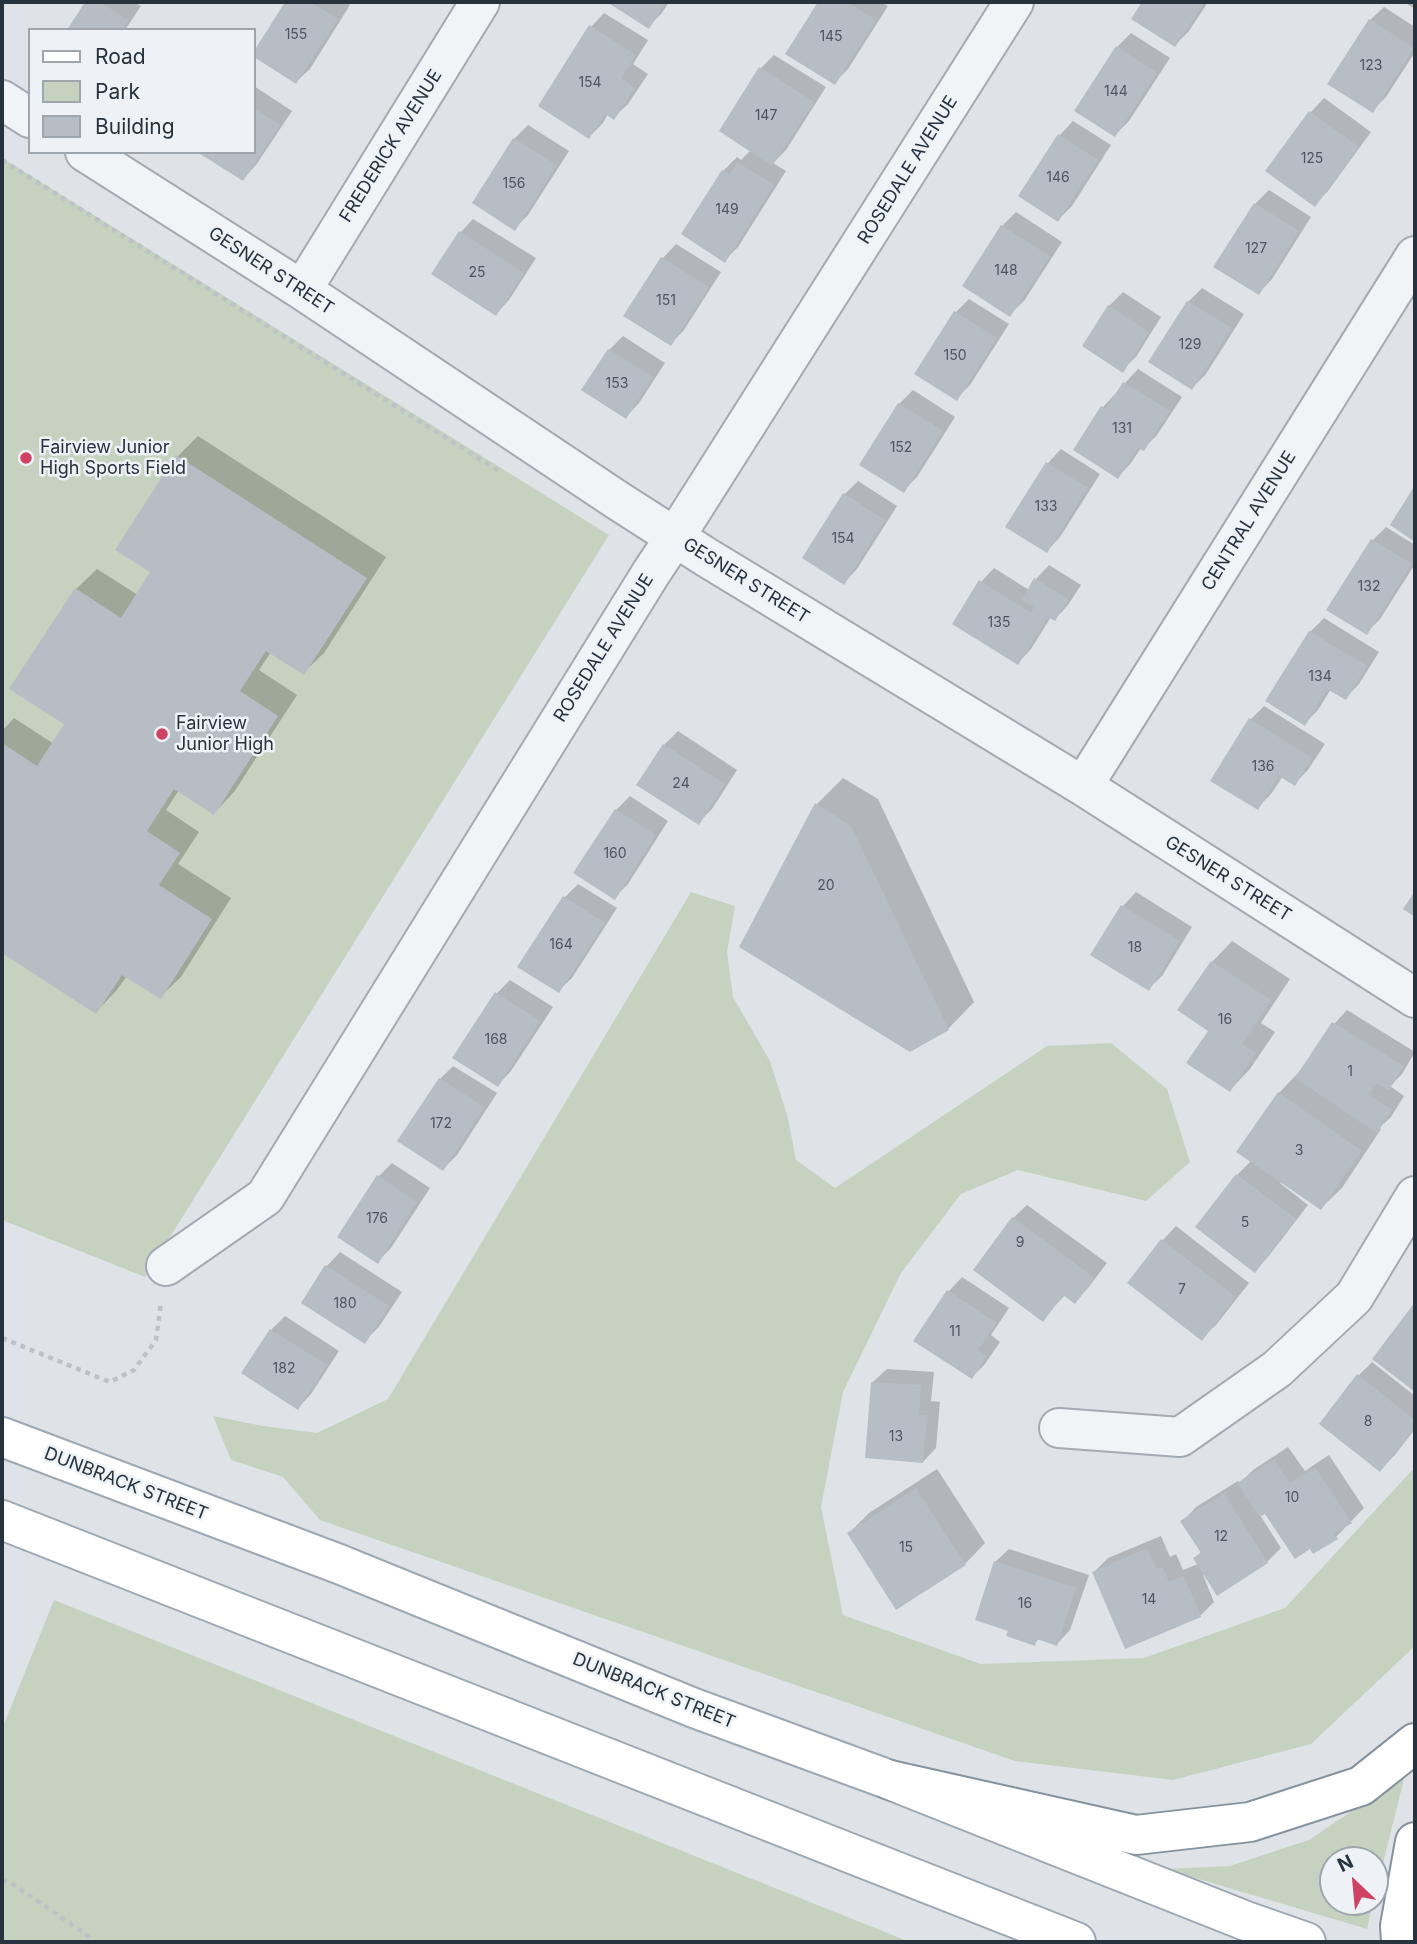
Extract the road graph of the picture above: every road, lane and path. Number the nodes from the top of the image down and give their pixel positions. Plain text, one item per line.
1 (480, 2) edge
2 (1014, 2) edge
3 (2, 100) edge
4 (28, 117) edge
5 (88, 154) edge
6 (2, 160) edge
7 (1415, 256) edge
8 (302, 290) junction
9 (506, 476) dead end
10 (675, 537) junction
11 (1083, 786) junction
12 (1415, 998) edge
13 (1415, 1196) edge
14 (166, 1266) joint
15 (2, 1338) edge
16 (1059, 1428) dead end
17 (2, 1437) edge
18 (2, 1520) edge
19 (1415, 1742) edge
20 (890, 1780) junction
21 (1415, 1842) edge
22 (2, 1880) edge
23 (94, 1942) edge
24 (1076, 1942) edge
25 (1306, 1942) edge
26 (1401, 1942) edge

1 - 8 street, FREDERICK AVENUE
2 - 10 street, ROSEDALE AVENUE
3 - 4 street
5 - 8 street, GESNER STREET
6 - 9 path
7 - 11 street, CENTRAL AVENUE
8 - 10 street, GESNER STREET
10 - 11 street, GESNER STREET
10 - 14 street, ROSEDALE AVENUE
11 - 12 street, GESNER STREET
13 - 16 street
14 - 15 path
17 - 20 main road, DUNBRACK STREET
18 - 24 main road
19 - 20 main road
20 - 25 main road, DUNBRACK STREET
21 - 26 main road
22 - 23 path

